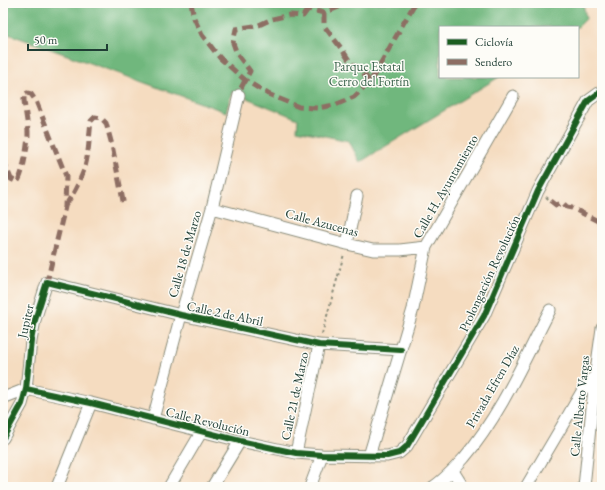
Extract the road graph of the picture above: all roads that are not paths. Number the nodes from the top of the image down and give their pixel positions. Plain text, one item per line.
1 (602, 93) edge
2 (239, 95) dead end
3 (513, 96) dead end
4 (357, 196) dead end
5 (212, 208) junction
6 (347, 244) junction
7 (426, 247) junction
8 (47, 282) joint
9 (550, 310) dead end
10 (181, 315) junction
11 (602, 328) edge
12 (321, 340) junction
13 (400, 350) junction
14 (598, 379) edge
15 (26, 389) junction
16 (3, 398) edge
17 (91, 403) junction
18 (153, 419) junction
19 (202, 431) junction
20 (3, 438) edge
21 (240, 441) junction
22 (296, 453) junction
23 (322, 455) junction
24 (369, 456) junction
25 (387, 456) joint
26 (453, 471) junction
27 (57, 487) edge
28 (169, 487) edge
29 (212, 487) edge
30 (310, 487) edge
31 (433, 487) edge
32 (463, 487) edge
33 (526, 487) edge
34 (584, 487) edge

1 - 25 street, Prolongación Revolución
2 - 5 street, Calle 18 de Marzo
3 - 7 street, Calle H. Ayuntamiento
4 - 6 street
5 - 6 street, Calle Azucenas
5 - 10 street, Calle 18 de Marzo
6 - 7 street, Calle Azucenas
7 - 13 street, Calle H. Ayuntamiento
8 - 10 street, Calle 2 de Abril
8 - 15 street, Jupiter
9 - 26 street, Privada Efren Díaz
10 - 12 street, Calle 2 de Abril
10 - 18 street, Calle 18 de Marzo
11 - 14 street, Calle Alberto Vargas
12 - 13 street, Calle 2 de Abril
12 - 22 street, Calle 21 de Marzo
13 - 24 street, Calle H. Ayuntamiento
14 - 33 street
14 - 34 street, Calle Alberto Vargas
15 - 16 street
15 - 17 street, Calle Revolución
15 - 20 street, Jupiter
17 - 18 street, Calle Revolución
17 - 27 street
18 - 19 street, Calle Revolución
19 - 21 street, Calle Revolución
19 - 28 street
21 - 22 street, Calle Revolución
21 - 29 street
22 - 23 street, Calle Revolución
23 - 24 street, Calle Revolución
23 - 30 street
24 - 25 street, Calle Revolución
26 - 31 street, Privada Efren Díaz
26 - 32 street

